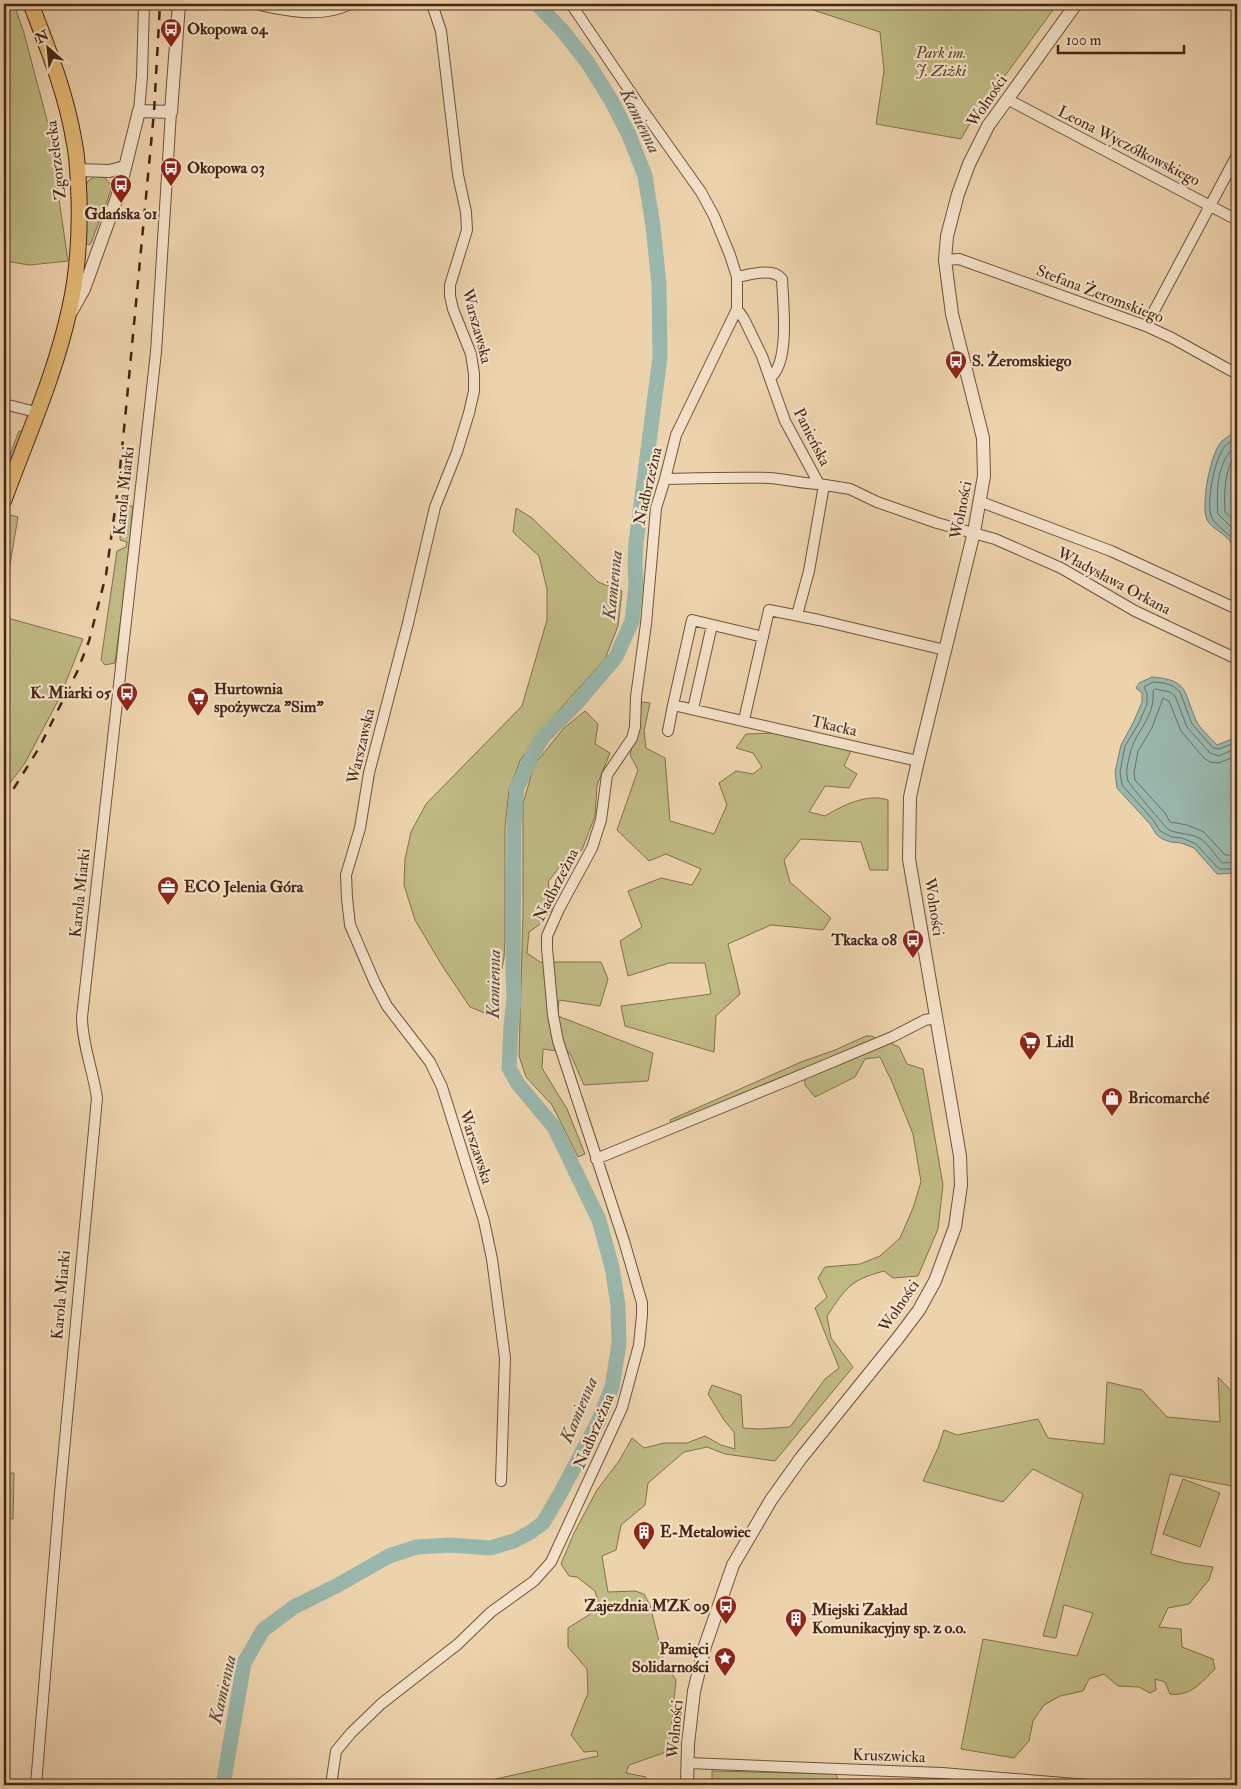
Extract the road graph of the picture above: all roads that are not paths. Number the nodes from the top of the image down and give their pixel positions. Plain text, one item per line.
1 (31, 4) edge
2 (144, 4) edge
3 (179, 4) edge
4 (260, 4) edge
5 (348, 4) edge
6 (432, 4) edge
7 (571, 4) edge
8 (1232, 4) edge
9 (1073, 5) edge
10 (1237, 7) edge
11 (1007, 99) junction
12 (139, 111) junction
13 (171, 112) junction
14 (1237, 155) edge
15 (125, 166) junction
16 (78, 170) junction
17 (1211, 207) junction
18 (1237, 220) edge
19 (945, 260) junction
20 (737, 276) junction
21 (737, 309) junction
22 (67, 318) junction
23 (1146, 326) junction
24 (1237, 374) edge
25 (771, 377) junction
26 (4, 404) edge
27 (36, 412) junction
28 (665, 479) junction
29 (822, 485) junction
30 (4, 500) edge
31 (981, 502) junction
32 (974, 532) junction
33 (1237, 610) edge
34 (797, 615) junction
35 (712, 625) junction
36 (763, 637) junction
37 (945, 650) junction
38 (1237, 659) edge
39 (673, 704) junction
40 (693, 709) junction
41 (744, 720) junction
42 (668, 731) dead end
43 (918, 761) junction
44 (936, 1018) junction
45 (596, 1159) junction
46 (501, 1481) dead end
47 (688, 1763) junction
48 (1005, 1782) edge
49 (36, 1785) edge
50 (331, 1785) edge
51 (688, 1785) edge
52 (1088, 1785) edge
53 (1135, 1785) edge
54 (1145, 1785) edge

1 - 16 main road, Zgorzelecka
2 - 12 street
3 - 13 street, Karola Miarki
4 - 5 street
6 - 46 street, Warszawska
7 - 20 street, Nadbrzeżna
8 - 10 street
9 - 11 street, Wolności
11 - 17 street, Leona Wyczółkowskiego
11 - 19 street, Wolności
12 - 13 street
12 - 15 street
13 - 49 street, Karola Miarki
14 - 17 street
15 - 16 street
15 - 22 street
16 - 22 main road, Zgorzelecka
17 - 18 street, Leona Wyczółkowskiego
17 - 23 street
19 - 23 street, Stefana Żeromskiego
19 - 31 street, Wolności
20 - 21 street, Nadbrzeżna
20 - 25 street
21 - 25 street, Panieńska
21 - 28 street, Nadbrzeżna
22 - 27 main road, Zgorzelecka
23 - 24 street, Stefana Żeromskiego
25 - 29 street, Panieńska
26 - 27 street
27 - 30 main road, Zgorzelecka
28 - 29 street
28 - 45 street, Nadbrzeżna
29 - 32 street, Panieńska
29 - 34 street
31 - 32 street, Wolności
31 - 33 street, Władysława Orkana
32 - 37 street, Wolności
32 - 38 street, Władysława Orkana
34 - 36 street
34 - 37 street
35 - 36 street
35 - 39 street
35 - 40 street
36 - 41 street
37 - 43 street, Wolności
39 - 40 street, Tkacka
39 - 42 street
40 - 41 street, Tkacka
41 - 43 street, Tkacka
43 - 44 street, Wolności
44 - 45 street
44 - 47 street, Wolności
45 - 50 street, Nadbrzeżna
47 - 48 street, Kruszwicka
47 - 51 street, Wolności
48 - 52 street, Kruszwicka
53 - 54 street

